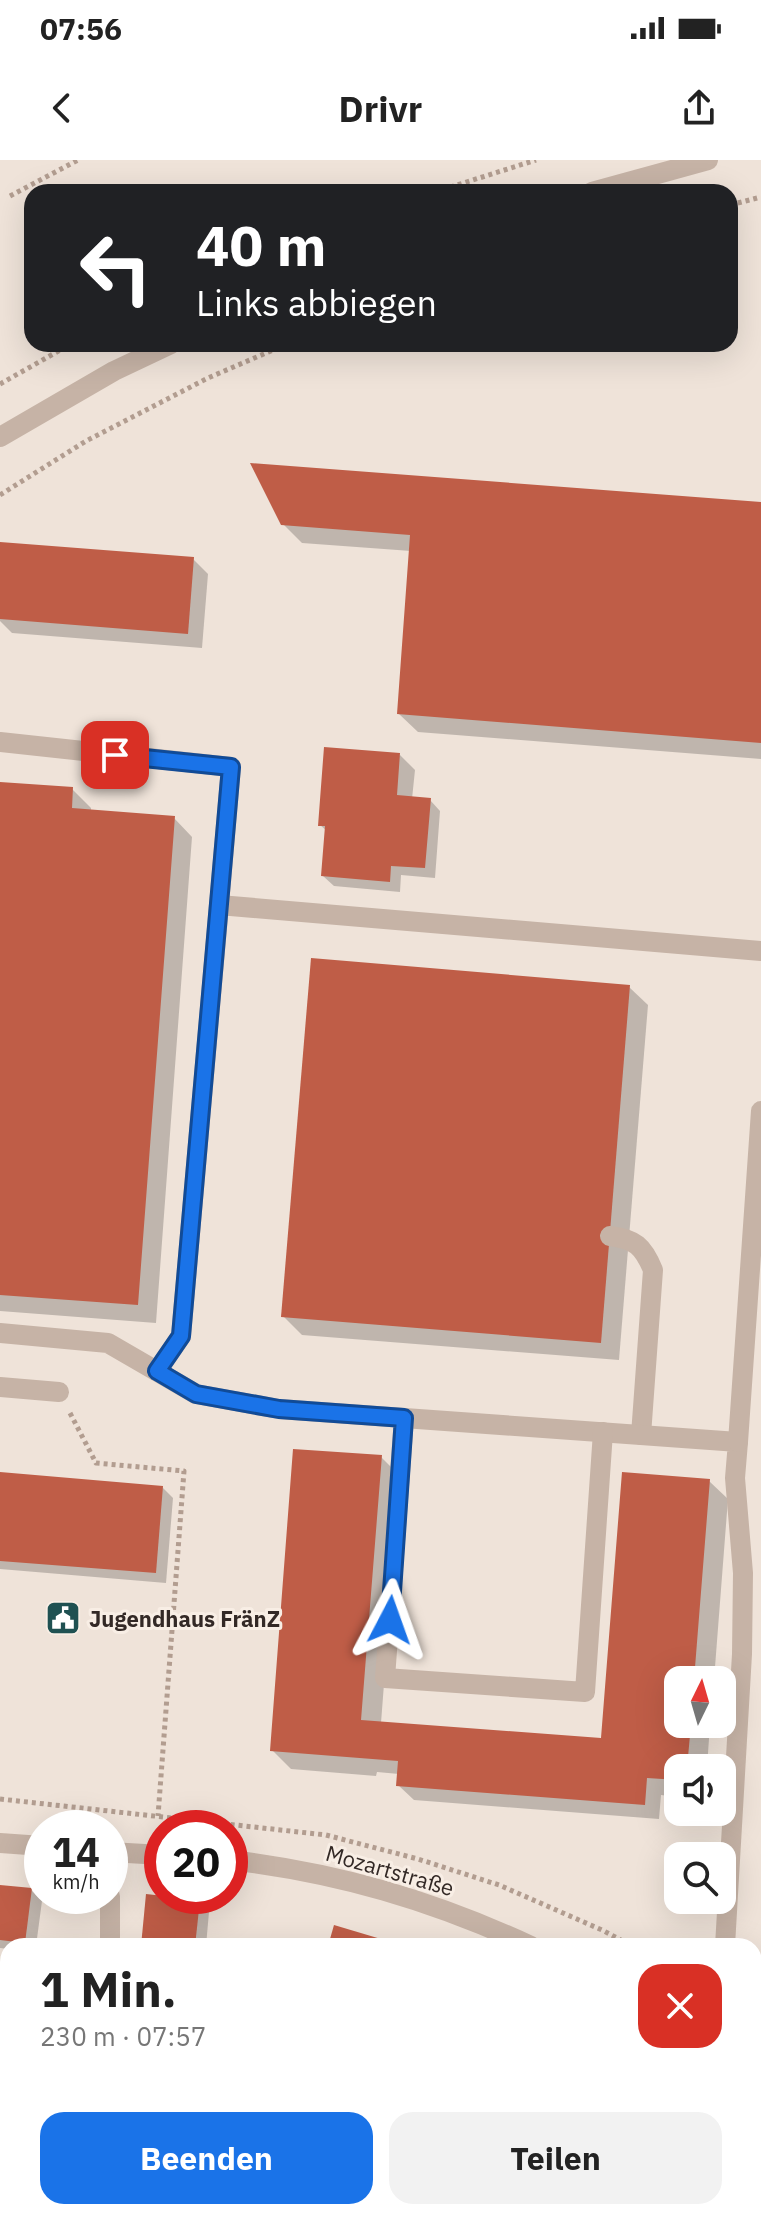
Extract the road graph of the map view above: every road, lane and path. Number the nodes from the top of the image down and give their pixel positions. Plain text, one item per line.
1 (78, 160) edge
2 (536, 160) edge
3 (708, 160) edge
4 (33, 184) edge
5 (460, 184) edge
6 (621, 184) edge
7 (24, 189) edge
8 (10, 196) dead end
9 (761, 197) edge
10 (738, 203) edge
11 (57, 352) edge
12 (154, 352) edge
13 (268, 352) edge
14 (0, 384) edge
15 (0, 437) edge
16 (0, 495) edge
17 (0, 742) edge
18 (219, 905) junction
19 (761, 951) edge
20 (761, 1111) edge
21 (610, 1236) dead end
22 (0, 1333) edge
23 (157, 1371) junction
24 (0, 1387) edge
25 (59, 1392) joint
26 (404, 1418) junction
27 (603, 1432) junction
28 (641, 1435) junction
29 (738, 1442) junction
30 (158, 1810) edge
31 (0, 1843) edge
32 (24, 1845) edge
33 (248, 1862) edge
34 (110, 1914) edge
35 (110, 1938) edge
36 (514, 1938) edge
37 (725, 1938) edge

1 - 4 path
2 - 5 path
3 - 6 street
7 - 8 path
9 - 10 path
11 - 14 path
12 - 15 street
13 - 16 path
17 - 18 street
18 - 19 street
18 - 23 street
20 - 29 street
21 - 28 street
22 - 23 street
23 - 26 street
24 - 25 street
25 - 30 path
26 - 27 street
26 - 27 street
27 - 28 street
28 - 29 street
29 - 37 street
31 - 32 street
33 - 36 street, Mozartstraße
34 - 35 street

